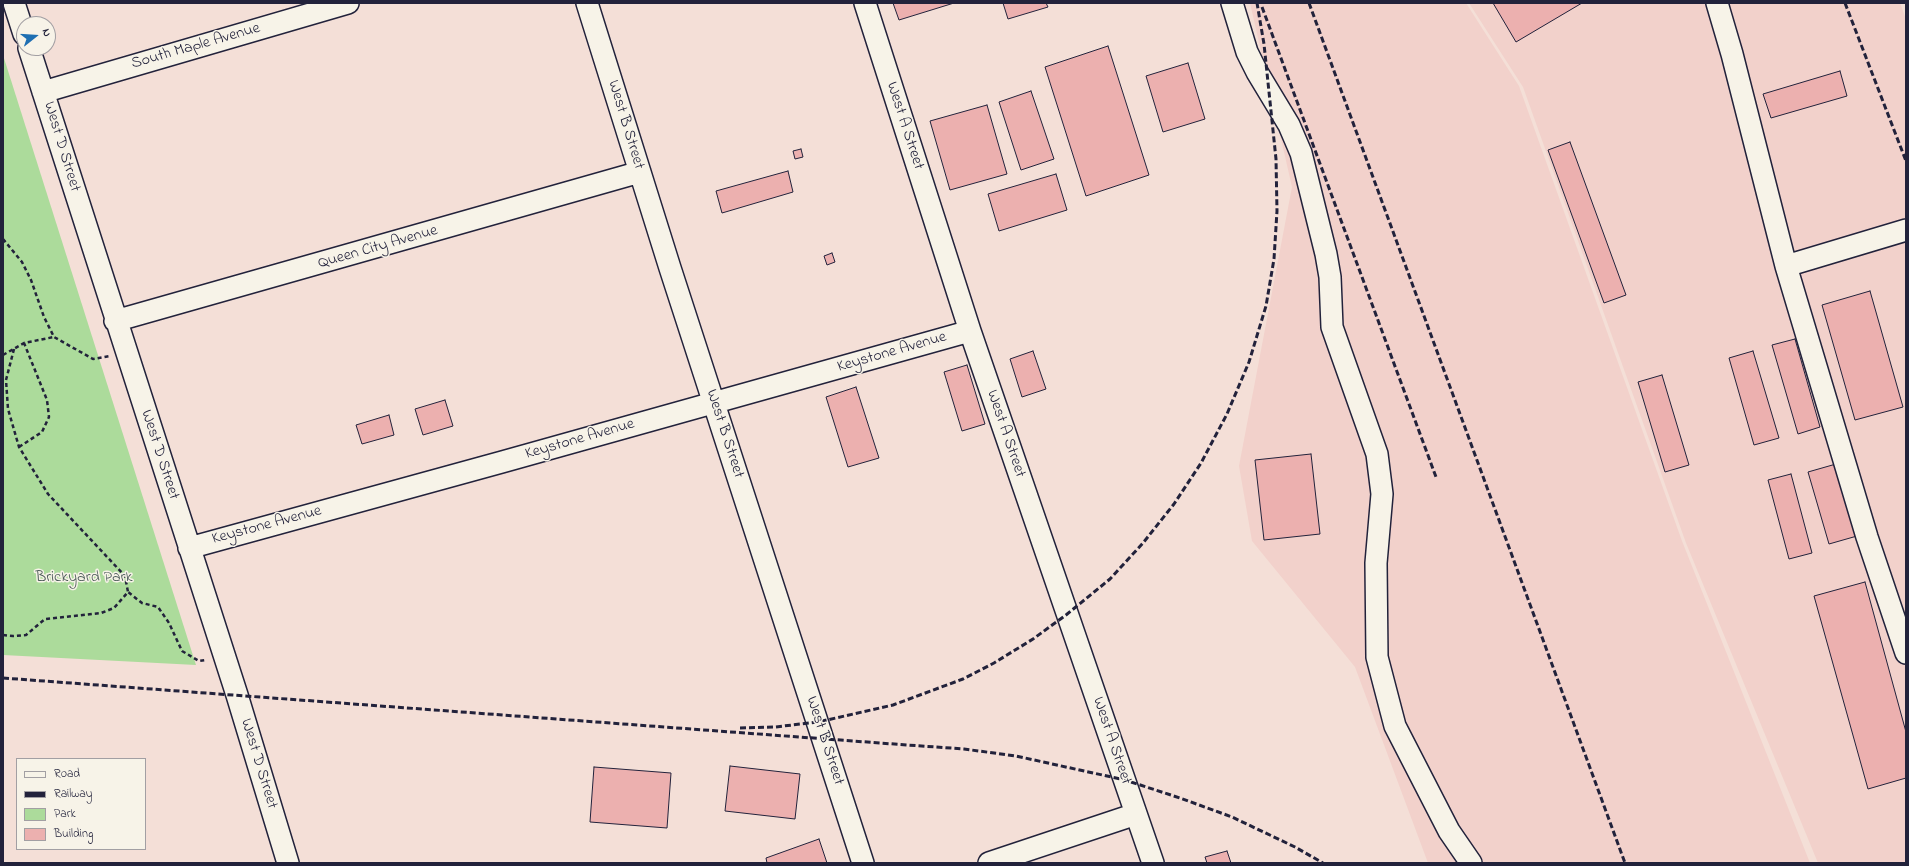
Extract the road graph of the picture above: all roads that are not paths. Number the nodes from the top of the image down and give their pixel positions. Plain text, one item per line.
1 (14, 3) edge
2 (348, 3) edge
3 (587, 3) edge
4 (865, 3) edge
5 (1232, 3) edge
6 (1717, 3) edge
7 (3, 6) edge
8 (18, 16) edge
9 (32, 56) edge
10 (43, 92) junction
11 (640, 172) junction
12 (1906, 230) edge
13 (1786, 266) junction
14 (116, 321) junction
15 (970, 331) junction
16 (713, 402) junction
17 (189, 548) junction
18 (1906, 653) edge
19 (1136, 814) junction
20 (288, 863) edge
21 (863, 863) edge
22 (989, 863) edge
23 (1153, 863) edge
24 (1471, 863) edge

1 - 7 street
1 - 8 street
2 - 10 street, South Maple Avenue
3 - 11 street, West B Street
4 - 15 street, West A Street
5 - 24 street
6 - 13 street
9 - 10 street, West D Street
10 - 14 street, West D Street
11 - 14 street, Queen City Avenue
11 - 16 street, West B Street
12 - 13 street
13 - 18 street
14 - 17 street, West D Street
15 - 16 street, Keystone Avenue
15 - 19 street, West A Street
16 - 17 street, Keystone Avenue
16 - 21 street, West B Street
17 - 20 street, West D Street
19 - 22 street
19 - 23 street, West A Street

